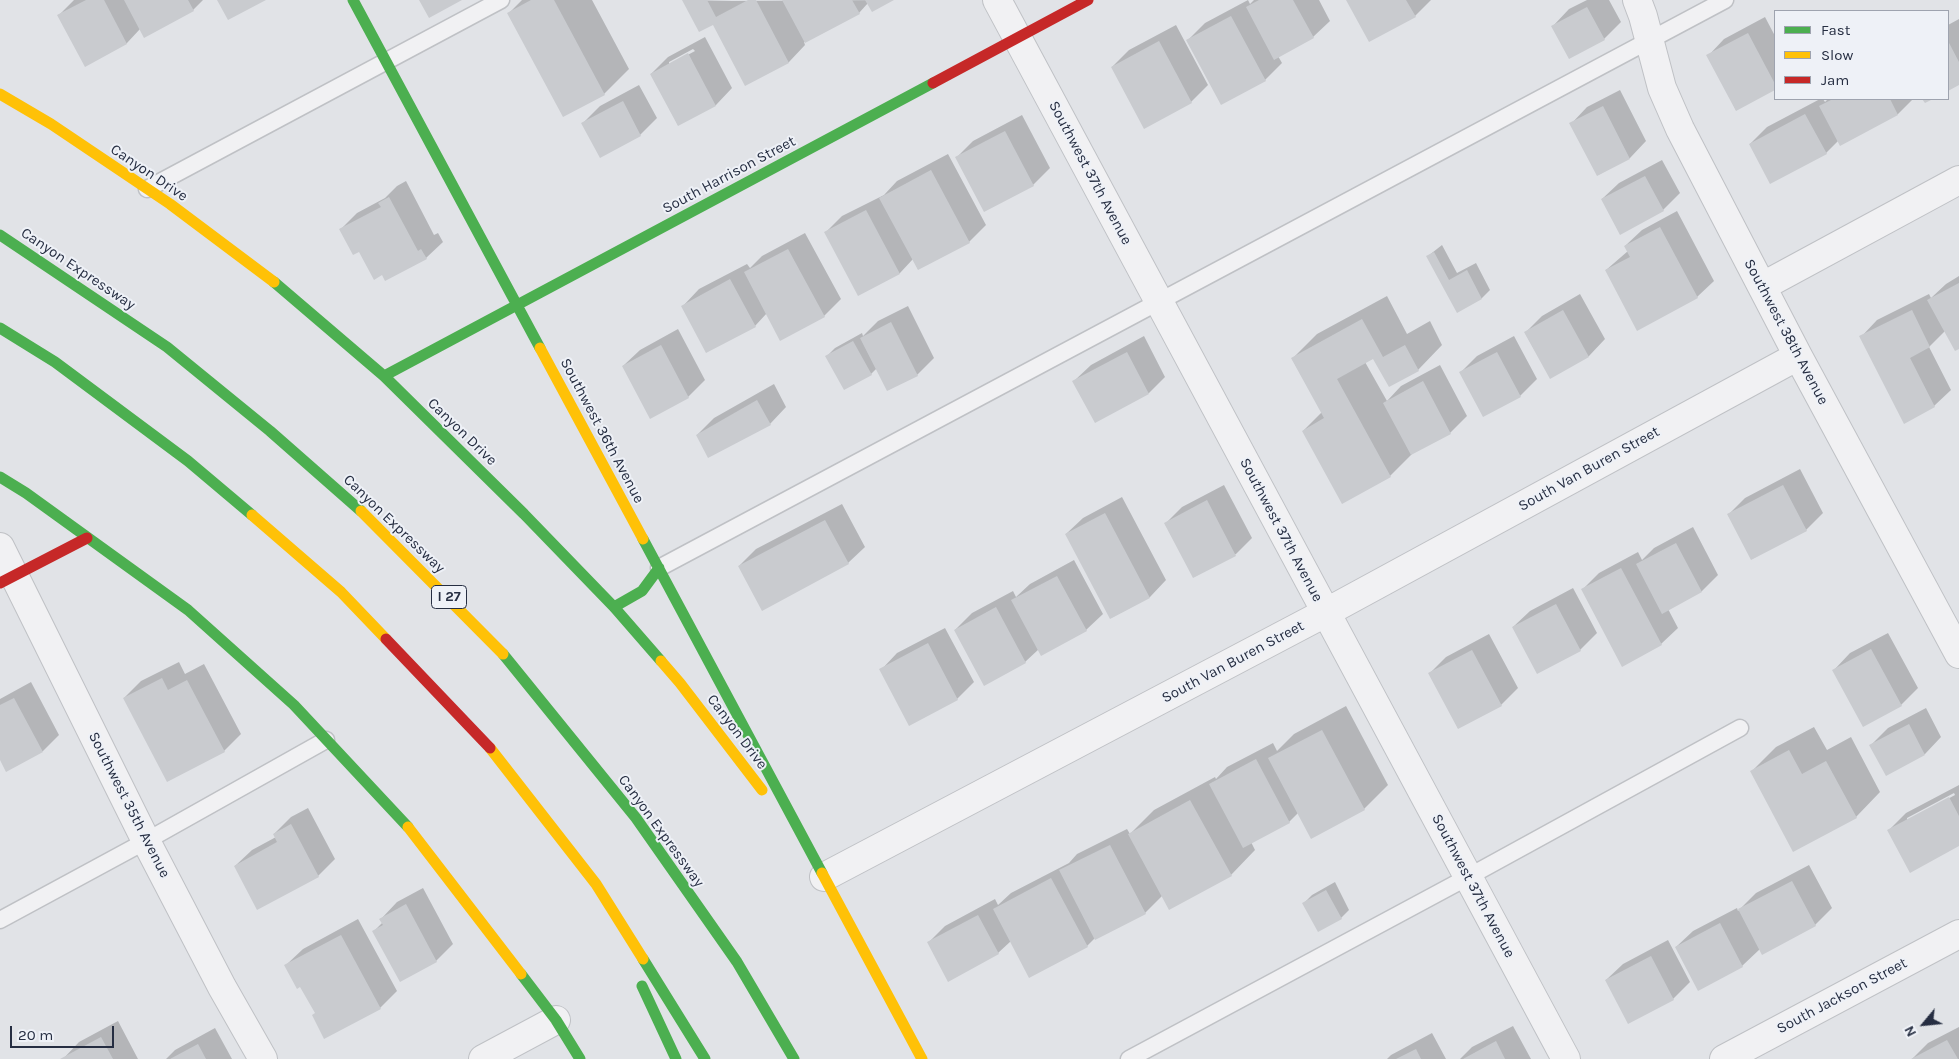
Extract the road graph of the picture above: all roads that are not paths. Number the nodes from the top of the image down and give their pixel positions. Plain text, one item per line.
1 (353, 0) edge
2 (501, 0) edge
3 (996, 0) edge
4 (1088, 0) edge
5 (1637, 0) edge
6 (1725, 0) edge
7 (1017, 38) junction
8 (1650, 40) junction
9 (386, 62) junction
10 (0, 94) edge
11 (1959, 180) edge
12 (147, 189) junction
13 (0, 235) edge
14 (1763, 286) junction
15 (1160, 302) junction
16 (518, 305) junction
17 (0, 328) edge
18 (1798, 356) junction
19 (384, 376) junction
20 (0, 477) edge
21 (88, 538) junction
22 (0, 547) edge
23 (659, 568) junction
24 (7, 580) edge
25 (614, 608) junction
26 (1325, 613) junction
27 (1959, 654) edge
28 (1740, 728) dead end
29 (326, 740) junction
30 (146, 841) junction
31 (824, 877) junction
32 (1468, 877) junction
33 (596, 884) junction
34 (0, 920) edge
35 (1959, 934) edge
36 (631, 962) dead end
37 (737, 962) junction
38 (639, 979) dead end
39 (556, 1020) junction
40 (795, 1037) dead end
41 (262, 1059) edge
42 (484, 1059) edge
43 (580, 1059) edge
44 (676, 1059) edge
45 (705, 1059) edge
46 (794, 1059) edge
47 (922, 1059) edge
48 (1129, 1059) edge
49 (1566, 1059) edge
50 (1724, 1059) edge

1 - 9 main road, Southwest 36th Avenue
2 - 9 lane
3 - 7 street, Southwest 37th Avenue
4 - 7 main road, South Harrison Street
5 - 8 street, Southwest 38th Avenue
6 - 8 lane
7 - 15 street, Southwest 37th Avenue
7 - 16 main road, South Harrison Street
8 - 14 street, Southwest 38th Avenue
8 - 15 lane
9 - 12 lane
9 - 16 main road, Southwest 36th Avenue
10 - 12 main road, Canyon Drive
11 - 14 street
12 - 19 main road, Canyon Drive
13 - 37 main road, Canyon Expressway / I 27
14 - 18 street, Southwest 38th Avenue
15 - 23 lane
15 - 26 street, Southwest 37th Avenue
16 - 19 main road, South Harrison Street
16 - 23 main road, Southwest 36th Avenue
17 - 33 main road
18 - 26 street, South Van Buren Street
18 - 27 street, Southwest 38th Avenue
19 - 25 main road, Canyon Drive
20 - 21 main road
21 - 24 main road
21 - 29 main road
22 - 24 street, Southwest 35th Avenue
23 - 25 main road
23 - 31 main road, Southwest 36th Avenue
24 - 30 street, Southwest 35th Avenue
25 - 31 main road, Canyon Drive
26 - 31 street, South Van Buren Street
26 - 32 street, Southwest 37th Avenue
28 - 32 lane
29 - 30 lane
29 - 39 main road
30 - 34 lane
30 - 41 street, Southwest 35th Avenue
31 - 47 main road
32 - 48 lane
32 - 49 street, Southwest 37th Avenue
33 - 36 main road
33 - 45 main road
35 - 50 street, South Jackson Street
37 - 40 main road
37 - 46 main road, Canyon Expressway / I 27
38 - 44 main road
39 - 42 street
39 - 43 main road

